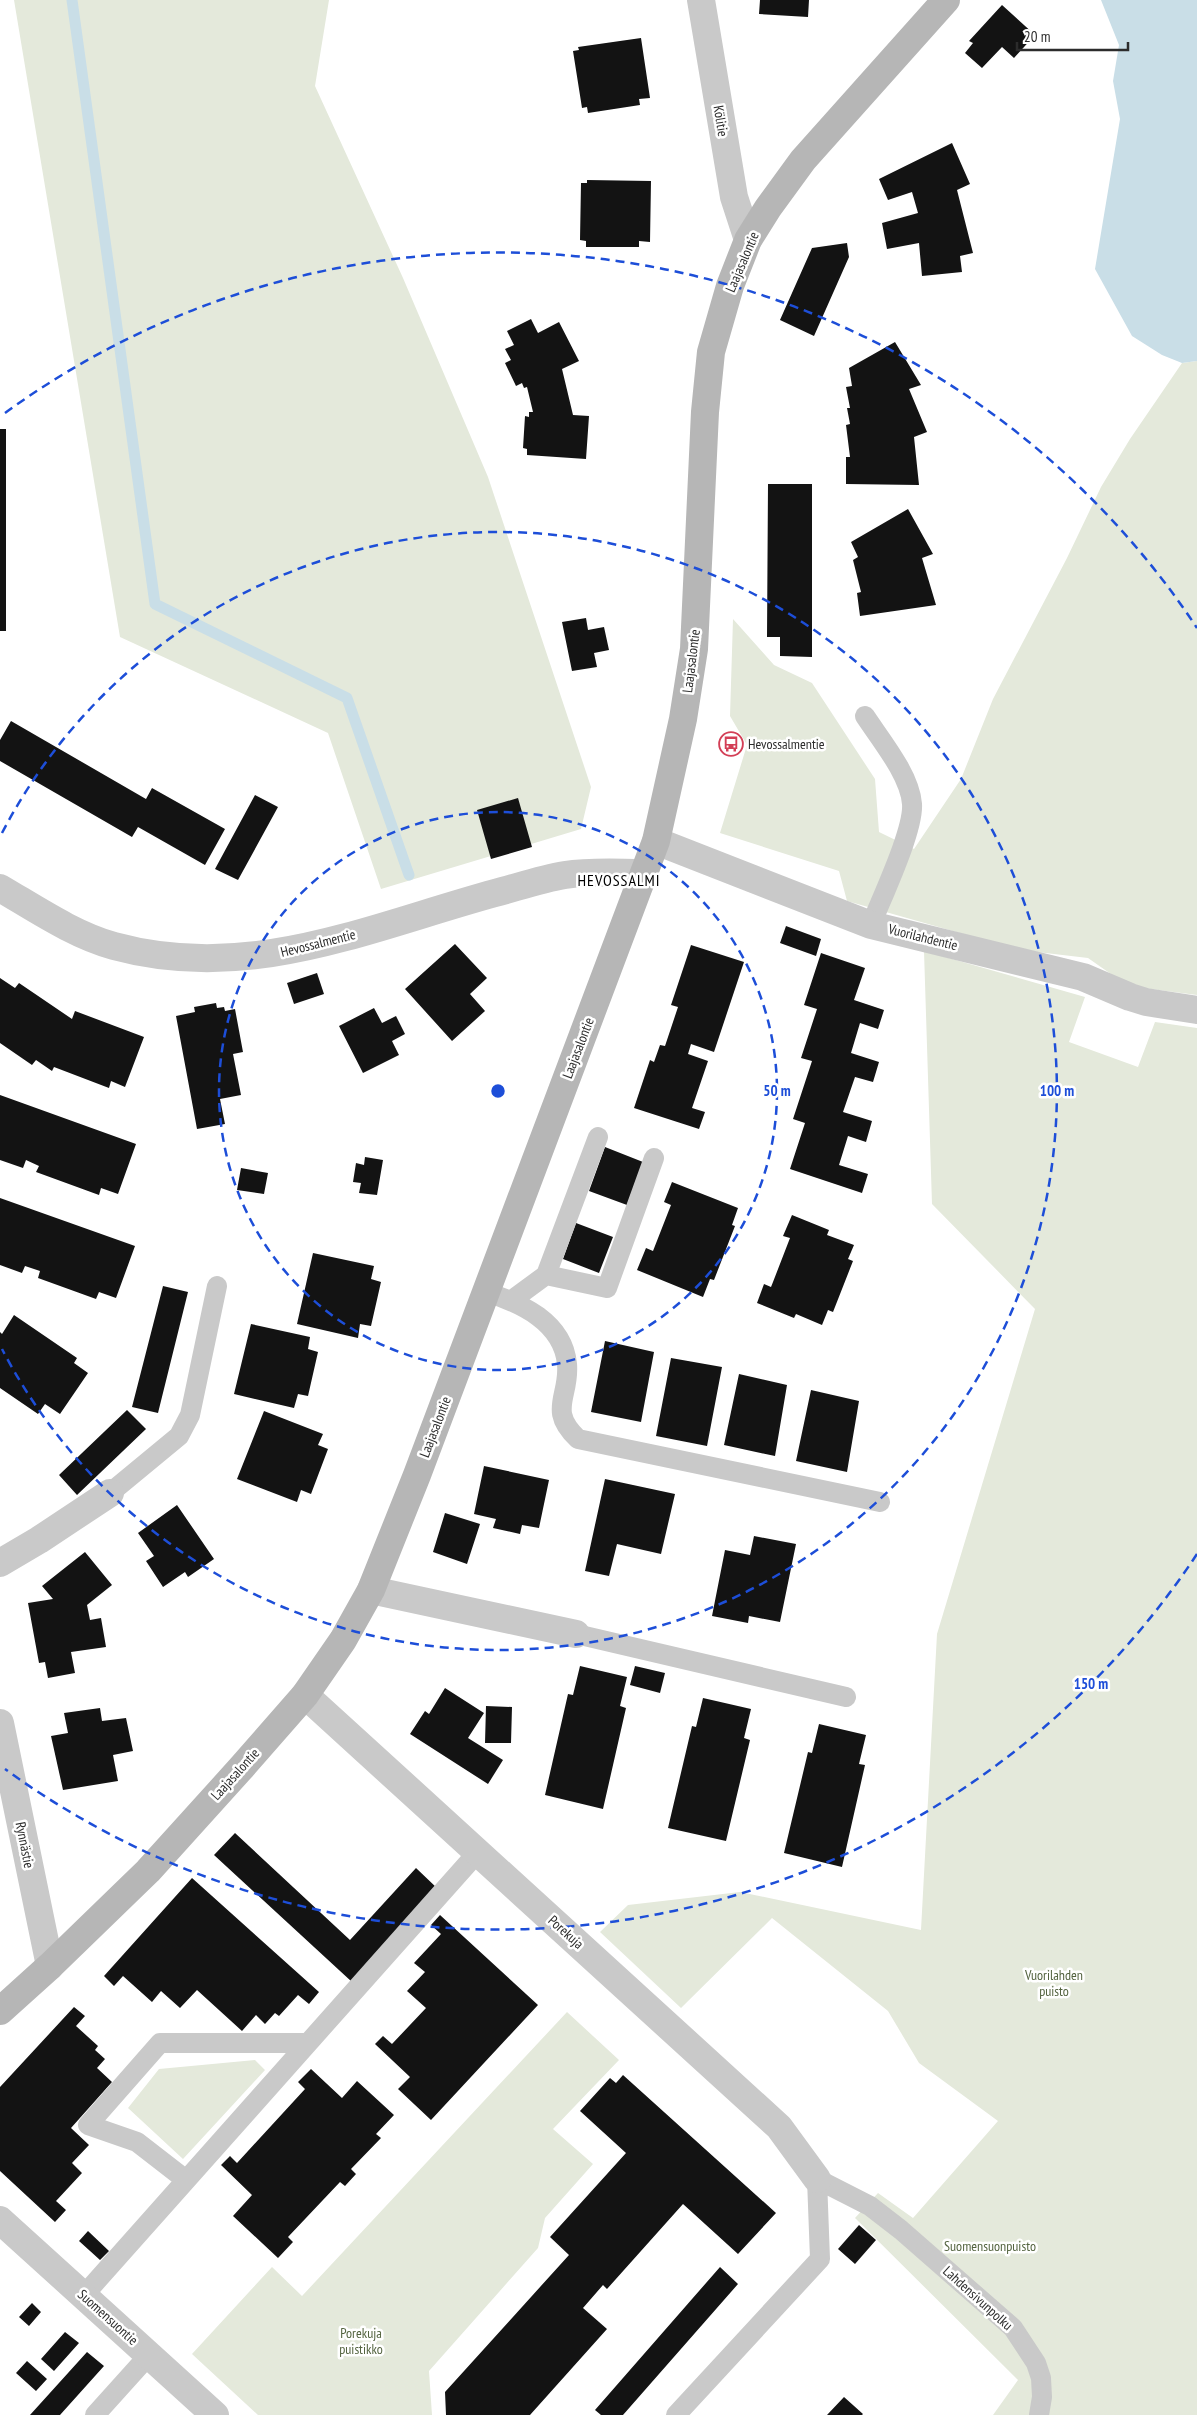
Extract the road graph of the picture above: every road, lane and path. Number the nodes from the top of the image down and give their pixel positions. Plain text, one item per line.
1 (701, 0) edge
2 (946, 0) edge
3 (748, 240) junction
4 (865, 716) dead end
5 (656, 841) junction
6 (644, 873) junction
7 (0, 888) edge
8 (871, 925) junction
9 (1197, 1010) edge
10 (598, 1137) dead end
11 (654, 1158) dead end
12 (546, 1275) junction
13 (217, 1286) dead end
14 (486, 1292) junction
15 (512, 1300) junction
16 (110, 1493) joint
17 (880, 1502) dead end
18 (0, 1563) edge
19 (370, 1590) junction
20 (576, 1634) joint
21 (305, 1695) junction
22 (846, 1697) dead end
23 (0, 1723) edge
24 (478, 1852) junction
25 (50, 1966) junction
26 (0, 2011) edge
27 (308, 2043) junction
28 (186, 2180) junction
29 (817, 2180) junction
30 (0, 2220) edge
31 (84, 2295) junction
32 (149, 2355) junction
33 (95, 2415) edge
34 (215, 2415) edge
35 (676, 2415) edge
36 (1039, 2415) edge

1 - 3 street, Kölitie
2 - 3 main road, Laajasalontie
3 - 5 main road, Laajasalontie
4 - 8 lane
5 - 6 main road, Laajasalontie
5 - 8 street, Vuorilahdentie
6 - 7 street, Hevossalmentie
6 - 14 main road, Laajasalontie
8 - 9 street, Vuorilahdentie
10 - 12 lane
11 - 12 lane
12 - 15 lane
13 - 16 lane
14 - 15 lane
14 - 19 main road, Laajasalontie
15 - 17 lane
16 - 18 street
19 - 20 street
19 - 21 main road, Laajasalontie
20 - 22 lane
21 - 24 street, Porekuja
21 - 25 main road, Laajasalontie
23 - 25 street, Rynnästie
24 - 27 lane
24 - 29 street, Porekuja
25 - 26 main road, Laajasalontie
27 - 28 lane
27 - 28 lane
28 - 31 lane
29 - 35 lane
29 - 36 lane, Lahdensivunpolku
30 - 31 street, Suomensuontie
31 - 32 street, Suomensuontie
32 - 33 lane
32 - 34 street, Suomensuontie

